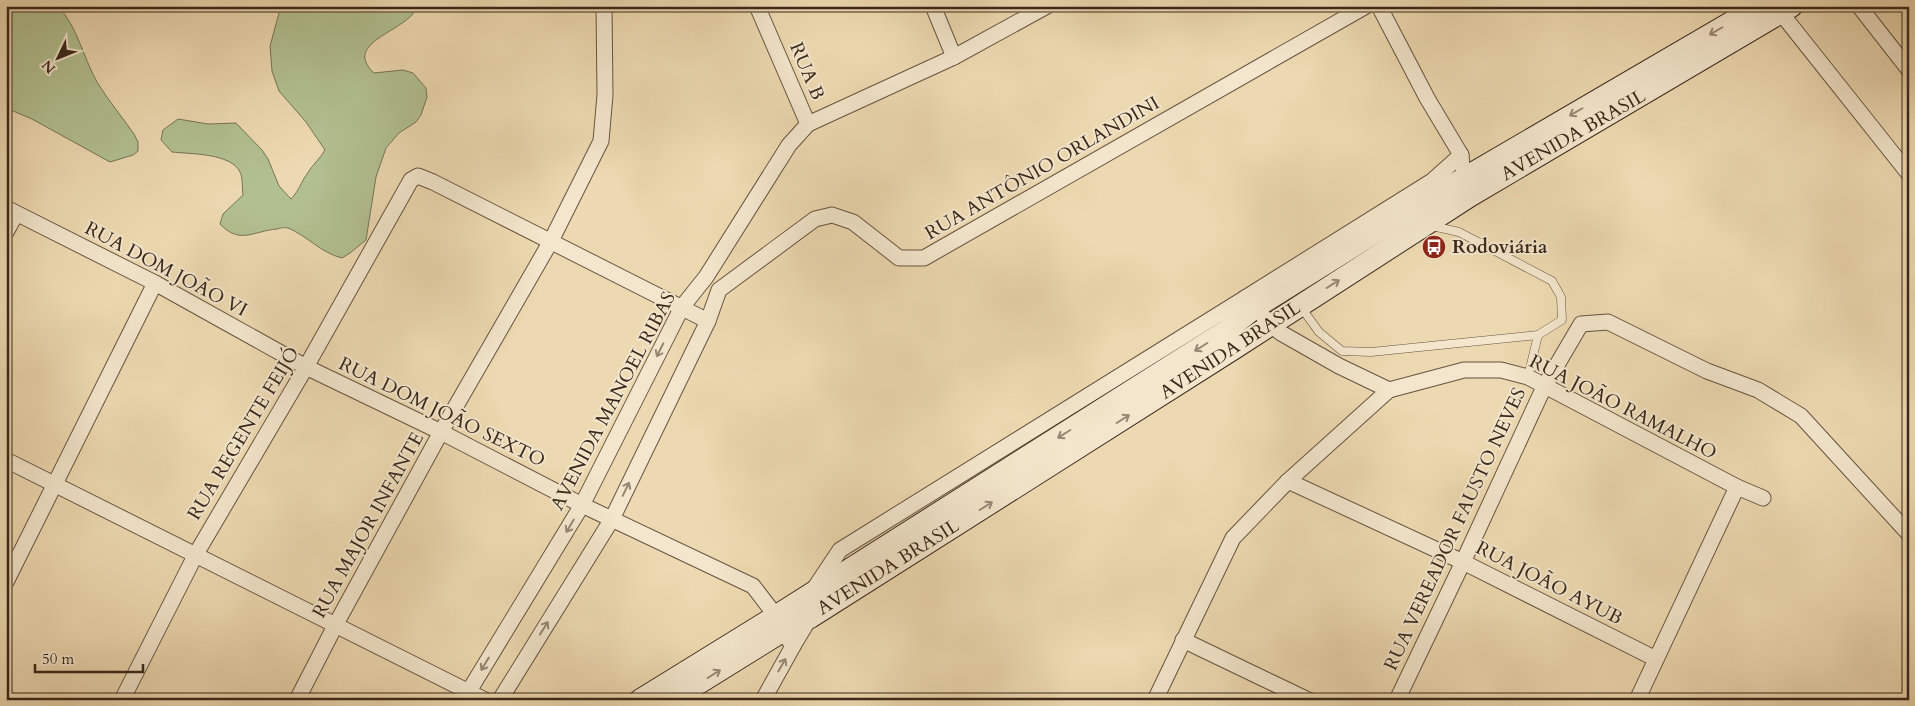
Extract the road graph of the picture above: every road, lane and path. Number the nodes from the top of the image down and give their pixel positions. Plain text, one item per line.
1 (604, 6) edge
2 (757, 6) edge
3 (933, 6) edge
4 (1047, 6) edge
5 (1366, 6) edge
6 (1379, 6) edge
7 (1758, 6) edge
8 (1859, 6) edge
9 (1786, 10) edge
10 (954, 56) junction
11 (1909, 70) edge
12 (808, 124) junction
13 (1461, 155) junction
14 (1909, 174) edge
15 (1467, 187) junction
16 (1444, 196) junction
17 (11, 211) edge
18 (6, 232) edge
19 (551, 241) junction
20 (706, 277) junction
21 (155, 283) junction
22 (719, 290) junction
23 (1251, 303) junction
24 (1302, 304) junction
25 (682, 307) junction
26 (708, 321) junction
27 (1270, 325) junction
28 (1538, 335) junction
29 (1231, 339) junction
30 (306, 367) junction
31 (1528, 378) junction
32 (1544, 387) junction
33 (1389, 390) junction
34 (441, 432) junction
35 (6, 460) edge
36 (1288, 480) junction
37 (55, 484) junction
38 (1737, 487) junction
39 (1763, 498) dead end
40 (582, 505) junction
41 (612, 519) junction
42 (1909, 534) edge
43 (196, 554) junction
44 (1463, 562) junction
45 (6, 582) edge
46 (812, 593) junction
47 (811, 616) junction
48 (336, 624) junction
49 (784, 631) junction
50 (1184, 640) junction
51 (1656, 659) junction
52 (467, 696) edge
53 (122, 700) edge
54 (298, 700) edge
55 (486, 700) edge
56 (500, 700) edge
57 (640, 700) edge
58 (672, 700) edge
59 (763, 700) edge
60 (1155, 700) edge
61 (1308, 700) edge
62 (1397, 700) edge
63 (1637, 700) edge

1 - 19 street, RUA MAJOR INFANTE
2 - 12 street, RUA B
3 - 10 street
4 - 10 street, AVENIDA MANOEL RIBAS
5 - 22 street, RUA ANTÔNIO ORLANDINI
6 - 13 street
7 -> 15 main road, AVENIDA BRASIL
8 - 11 street
9 - 14 street
9 - 15 main road, AVENIDA BRASIL
10 - 12 street, AVENIDA MANOEL RIBAS
12 - 20 street, AVENIDA MANOEL RIBAS
13 - 15 street
13 - 16 street
15 - 16 main road, AVENIDA BRASIL
16 - 23 main road, AVENIDA BRASIL
24 -> 16 main road, AVENIDA BRASIL
16 - 28 lane
17 - 18 street
17 - 21 street, RUA DOM JOÃO VI
19 - 25 street
19 - 30 street, RUA REGENTE FEIJÓ
19 - 34 street, RUA MAJOR INFANTE
20 - 22 street
20 - 25 street, AVENIDA MANOEL RIBAS
21 - 30 street, RUA DOM JOÃO VI
21 - 37 street
22 - 26 street
23 - 27 street
23 - 29 main road, AVENIDA BRASIL
23 - 46 street
24 - 27 main road, AVENIDA BRASIL
24 - 28 lane
25 - 26 street
25 -> 40 street, AVENIDA MANOEL RIBAS
41 -> 26 street
27 - 29 main road, AVENIDA BRASIL
27 - 33 street
28 - 31 lane
29 -> 46 main road, AVENIDA BRASIL
47 -> 29 main road, AVENIDA BRASIL
30 - 34 street, RUA DOM JOÃO SEXTO
30 - 43 street, RUA REGENTE FEIJÓ
31 - 32 street, RUA JOÃO RAMALHO
31 - 33 street, RUA JOÃO RAMALHO
32 - 38 street, RUA JOÃO RAMALHO
32 - 42 street, RUA VEREADOR FAUSTO NEVES
32 - 44 street, RUA VEREADOR FAUSTO NEVES
33 - 36 street
34 - 40 street, RUA DOM JOÃO SEXTO
34 - 48 street, RUA MAJOR INFANTE
35 - 37 street
36 - 44 street, RUA JOÃO AYUB
36 - 50 street
37 - 43 street
37 - 45 street
38 - 39 street, RUA JOÃO RAMALHO
38 - 51 street
40 - 41 street, RUA DOM JOÃO SEXTO
40 -> 52 street, AVENIDA MANOEL RIBAS
41 - 49 street, RUA DOM JOÃO SEXTO
56 -> 41 street
43 - 48 street
43 - 53 street, RUA REGENTE FEIJÓ
44 - 51 street, RUA JOÃO AYUB
44 - 62 street, RUA VEREADOR FAUSTO NEVES
46 - 47 street
46 - 49 main road, AVENIDA BRASIL
47 - 49 main road, AVENIDA BRASIL
48 - 52 street
48 - 54 street, RUA MAJOR INFANTE
49 - 57 main road, AVENIDA BRASIL
58 -> 49 main road, AVENIDA BRASIL
59 -> 49 street
50 - 60 street
50 - 61 street
51 - 63 street
52 - 55 street

